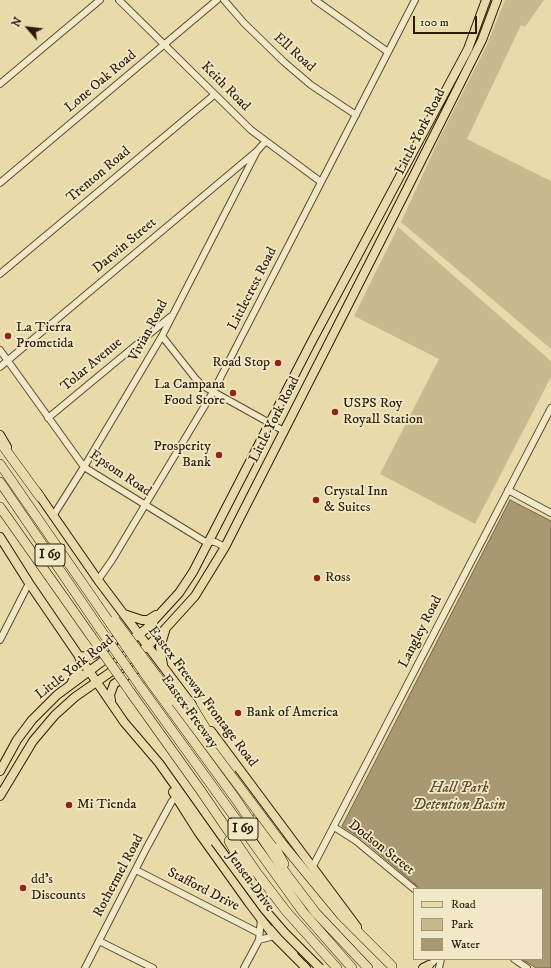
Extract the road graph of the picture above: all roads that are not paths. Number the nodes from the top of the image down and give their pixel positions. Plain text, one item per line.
1 (100, 0) edge
2 (119, 0) edge
3 (217, 0) edge
4 (224, 0) edge
5 (315, 0) edge
6 (415, 0) edge
7 (486, 0) edge
8 (497, 0) edge
9 (164, 44) junction
10 (388, 52) junction
11 (0, 84) edge
12 (214, 95) junction
13 (356, 115) junction
14 (265, 142) junction
15 (257, 151) junction
16 (321, 182) junction
17 (0, 183) edge
18 (0, 274) edge
19 (171, 316) junction
20 (162, 336) junction
21 (312, 341) junction
22 (326, 348) junction
23 (0, 350) edge
24 (7, 360) junction
25 (0, 367) edge
26 (213, 392) junction
27 (551, 408) edge
28 (48, 418) junction
29 (270, 423) junction
30 (284, 431) junction
31 (0, 435) edge
32 (0, 442) edge
33 (0, 464) edge
34 (84, 467) junction
35 (0, 482) edge
36 (508, 490) junction
37 (40, 497) junction
38 (145, 505) junction
39 (0, 507) edge
40 (551, 513) edge
41 (52, 516) junction
42 (0, 537) edge
43 (210, 541) junction
44 (224, 547) junction
45 (98, 580) junction
46 (29, 583) junction
47 (179, 593) junction
48 (190, 602) junction
49 (162, 612) junction
50 (125, 616) junction
51 (166, 630) junction
52 (139, 634) junction
53 (0, 640) edge
54 (148, 646) junction
55 (80, 658) junction
56 (164, 667) junction
57 (90, 671) junction
58 (152, 677) junction
59 (97, 682) junction
60 (71, 685) junction
61 (189, 701) junction
62 (111, 702) junction
63 (128, 726) junction
64 (0, 771) edge
65 (201, 791) junction
66 (0, 796) edge
67 (177, 797) junction
68 (334, 827) junction
69 (313, 866) junction
70 (136, 870) junction
71 (287, 875) junction
72 (413, 888) edge
73 (261, 918) junction
74 (259, 933) junction
75 (274, 936) junction
76 (259, 940) junction
77 (99, 941) junction
78 (293, 954) junction
79 (435, 960) edge
80 (515, 960) edge
81 (392, 967) edge
82 (426, 967) edge
83 (85, 968) edge
84 (153, 968) edge
85 (244, 968) edge
86 (306, 968) edge
87 (320, 968) edge
88 (337, 968) edge
89 (352, 968) edge
90 (368, 968) edge
91 (527, 968) edge

1 - 11 street
2 - 9 street, Keith Road
3 - 9 street, Lone Oak Road
4 - 13 street, Ell Road
5 - 10 street
6 - 10 street, Littlecrest Road
7 - 21 main road, Little York Road
8 - 22 main road, Little York Road
9 - 12 street, Keith Road
9 - 17 street, Lone Oak Road
10 - 13 street, Littlecrest Road
12 - 14 street, Keith Road
12 - 18 street, Trenton Road
13 - 16 street, Littlecrest Road
14 - 15 street, Darwin Street
14 - 16 street, Keith Road
15 - 19 street, Vivian Road
15 - 24 street, Darwin Street
16 - 26 street, Littlecrest Road
19 - 20 street, Vivian Road
19 - 28 street, Tolar Avenue
20 - 26 street
20 - 34 street, Vivian Road
21 - 22 main road
21 - 29 main road, Little York Road
22 - 30 main road, Little York Road
23 - 24 street, Epsom Road
24 - 25 street, Darwin Street
24 - 28 street, Epsom Road
26 - 29 street
26 - 38 street, Littlecrest Road
27 - 36 street, Langley Road
28 - 34 street, Epsom Road
29 - 30 street
29 - 43 main road, Little York Road
30 - 44 main road, Little York Road
31 - 37 main road, Eastex Freeway Frontage Road
32 - 37 highway
33 - 58 highway, Eastex Freeway / I 69, bridge
34 - 38 street, Epsom Road
34 - 41 street, Vivian Road
35 - 89 highway, I 69, bridge
36 - 40 street
36 - 68 street, Langley Road
37 - 41 main road, Eastex Freeway Frontage Road
38 - 43 street, Epsom Road
38 - 45 street, Littlecrest Road
39 - 65 highway, I 69, bridge
41 - 45 main road, Eastex Freeway Frontage Road
42 - 46 main road
43 - 44 street, Epsom Road
43 - 47 main road, Little York Road
44 - 48 main road, Little York Road
45 - 50 main road, Eastex Freeway Frontage Road
46 - 53 street
46 - 55 main road
47 - 48 main road
47 - 49 main road, Little York Road
48 - 51 main road, Little York Road
49 - 50 main road
49 - 52 main road, Little York Road
50 - 52 main road, Eastex Freeway Frontage Road
50 - 55 main road
51 - 54 main road, Little York Road
51 - 56 main road
52 - 54 main road, Eastex Freeway Frontage Road
52 - 57 main road, Little York Road
54 - 56 main road, Eastex Freeway Frontage Road
54 - 59 main road, Little York Road
55 - 57 main road
55 - 60 main road
56 - 61 main road, Eastex Freeway Frontage Road
56 - 62 main road
57 - 59 main road
57 - 60 main road, Little York Road
58 - 71 highway, Eastex Freeway / I 69
58 - 81 highway, bridge
59 - 62 main road
59 - 66 main road, Little York Road
60 - 64 main road, Little York Road
61 - 69 main road, Eastex Freeway Frontage Road
61 - 71 highway
62 - 63 main road
63 - 67 main road, Jensen Drive
63 - 87 main road, bridge
65 - 78 highway
65 - 88 highway, I 69
67 - 70 street, Rothermel Road
67 - 73 main road, Jensen Drive
68 - 69 street, Langley Road
68 - 72 street, Dodson Street
69 - 81 main road, Eastex Freeway Frontage Road
70 - 74 street, Stafford Drive
70 - 77 street, Rothermel Road
71 - 90 highway, Eastex Freeway / I 69
73 - 74 street
73 - 75 main road, Jensen Drive
74 - 76 street
75 - 76 street
75 - 78 main road, Jensen Drive
76 - 85 street
77 - 83 street, Rothermel Road
77 - 84 street
78 - 86 main road, Jensen Drive
79 - 82 street
80 - 91 street

